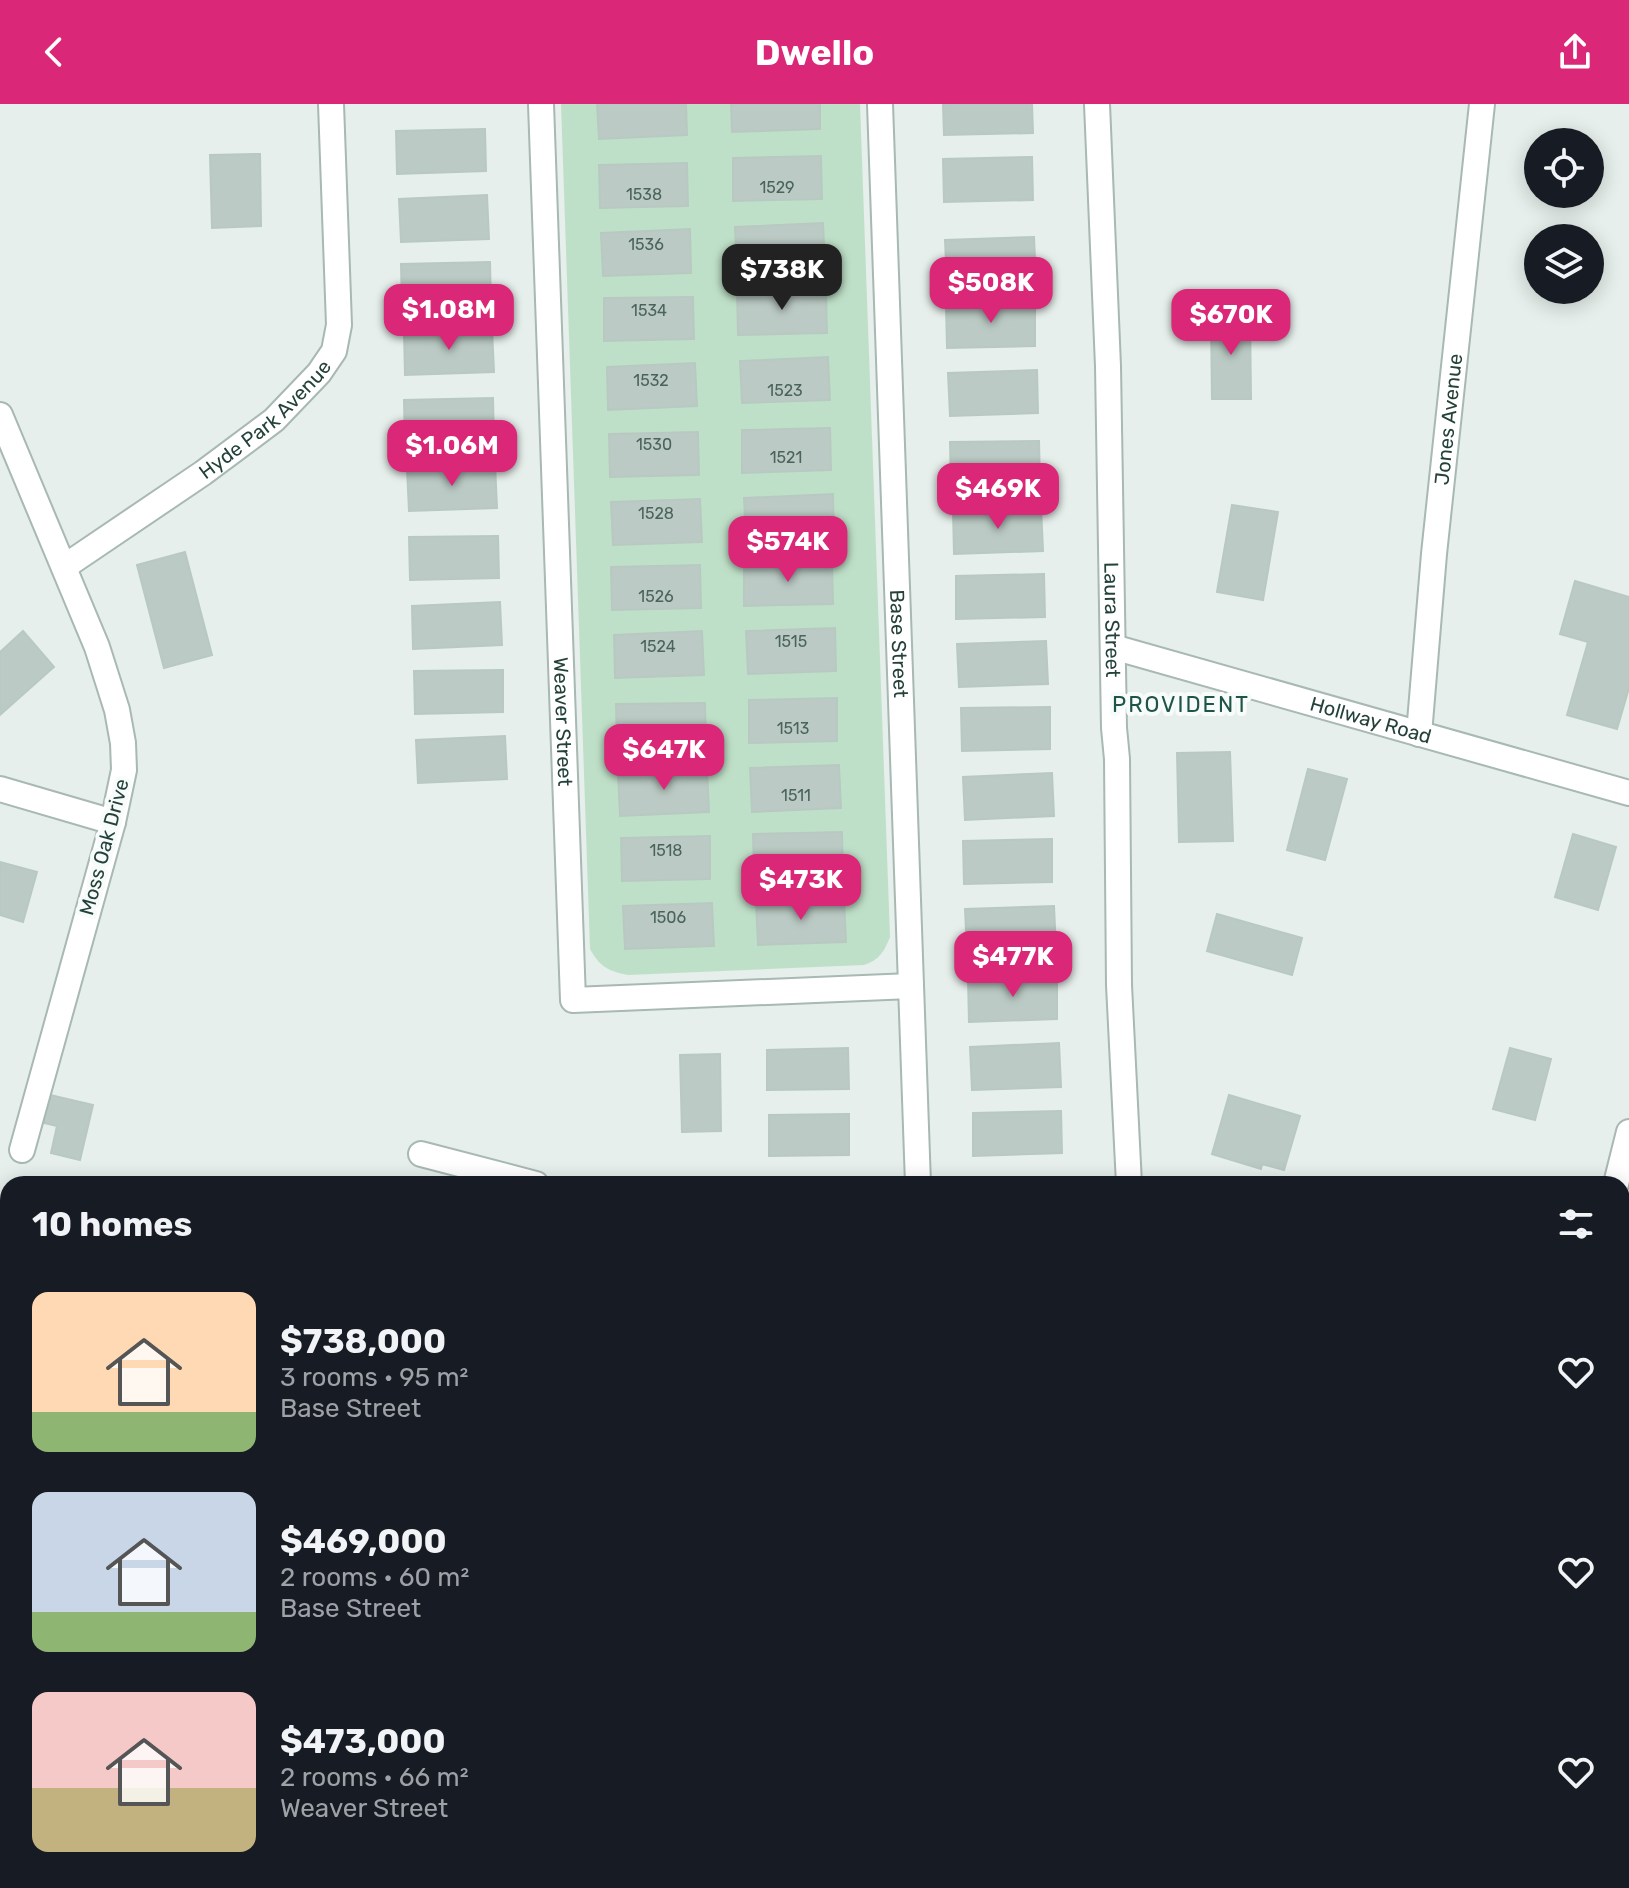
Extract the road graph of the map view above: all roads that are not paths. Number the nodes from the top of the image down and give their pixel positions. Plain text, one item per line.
1 (331, 104) edge
2 (541, 104) edge
3 (880, 104) edge
4 (1097, 104) edge
5 (1482, 104) edge
6 (0, 415) edge
7 (64, 567) junction
8 (1113, 647) junction
9 (1419, 734) junction
10 (0, 789) edge
11 (1629, 793) edge
12 (113, 822) junction
13 (911, 986) junction
14 (1629, 1132) edge
15 (22, 1150) dead end
16 (421, 1154) dead end
17 (505, 1176) edge
18 (918, 1176) edge
19 (1129, 1176) edge
20 (1618, 1176) edge

1 - 7 street, Hyde Park Avenue
2 - 13 street, Weaver Street
3 - 13 street, Base Street
4 - 8 street, Laura Street
5 - 9 street, Jones Avenue
6 - 7 street, Moss Oak Drive
7 - 12 street, Moss Oak Drive
8 - 9 street, Hollway Road
8 - 19 street, Laura Street
9 - 11 street, Hollway Road
10 - 12 street
12 - 15 street, Moss Oak Drive
13 - 18 street, Base Street
14 - 20 street
16 - 17 street

